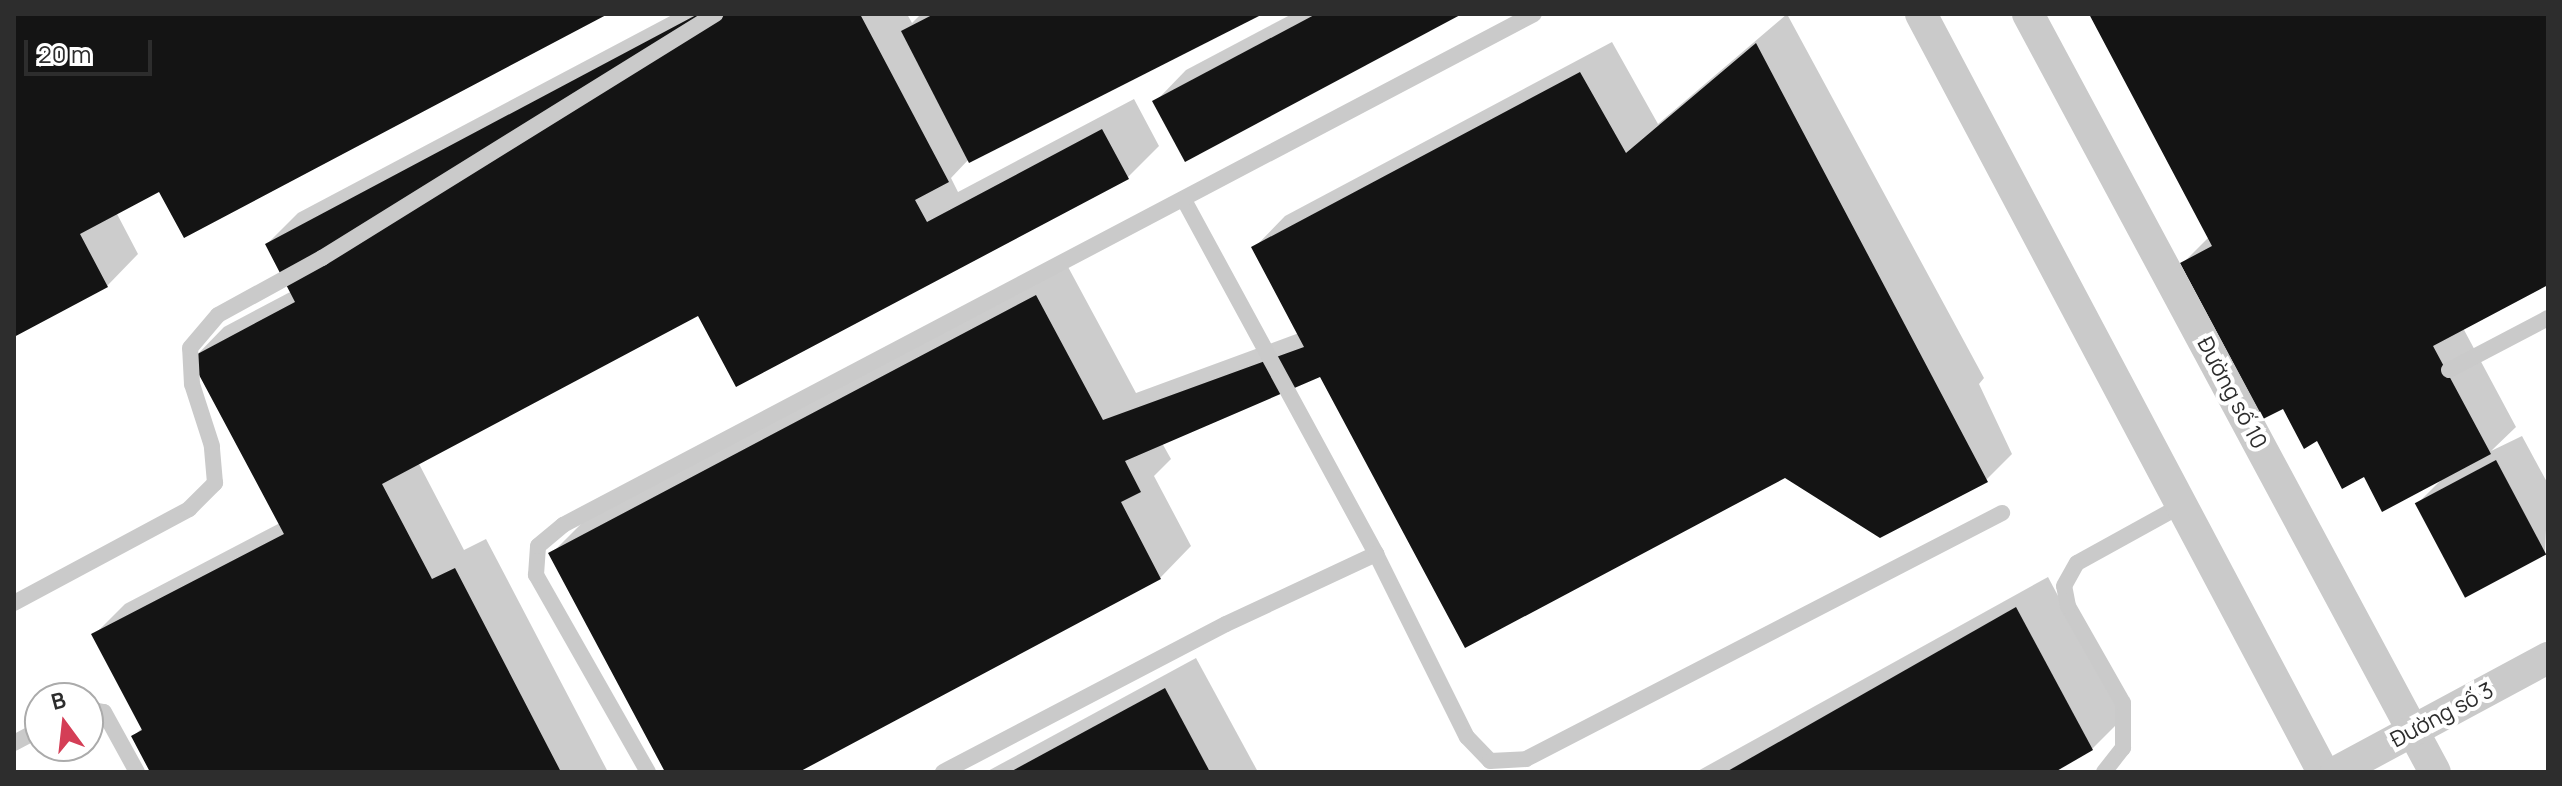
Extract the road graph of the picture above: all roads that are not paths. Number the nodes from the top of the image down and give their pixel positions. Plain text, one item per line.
1 (715, 14) edge
2 (1534, 14) edge
3 (1921, 14) edge
4 (2028, 14) edge
5 (1184, 200) junction
6 (2548, 318) edge
7 (2449, 370) dead end
8 (2182, 505) junction
9 (2002, 513) dead end
10 (1376, 554) junction
11 (14, 603) edge
12 (2548, 658) edge
13 (104, 712) edge
14 (2413, 731) junction
15 (137, 772) edge
16 (648, 772) edge
17 (943, 772) edge
18 (2104, 772) edge
19 (2323, 772) edge
20 (2336, 772) edge
21 (2435, 772) edge

1 - 11 lane
2 - 5 lane
3 - 8 street
4 - 14 street, Đường số 10
5 - 10 lane
5 - 16 lane
6 - 7 lane
8 - 18 lane
8 - 19 street
9 - 10 lane
10 - 17 lane
12 - 14 street, Đường số 3
13 - 15 lane
14 - 20 street, Đường số 3
14 - 21 street, Đường số 10

